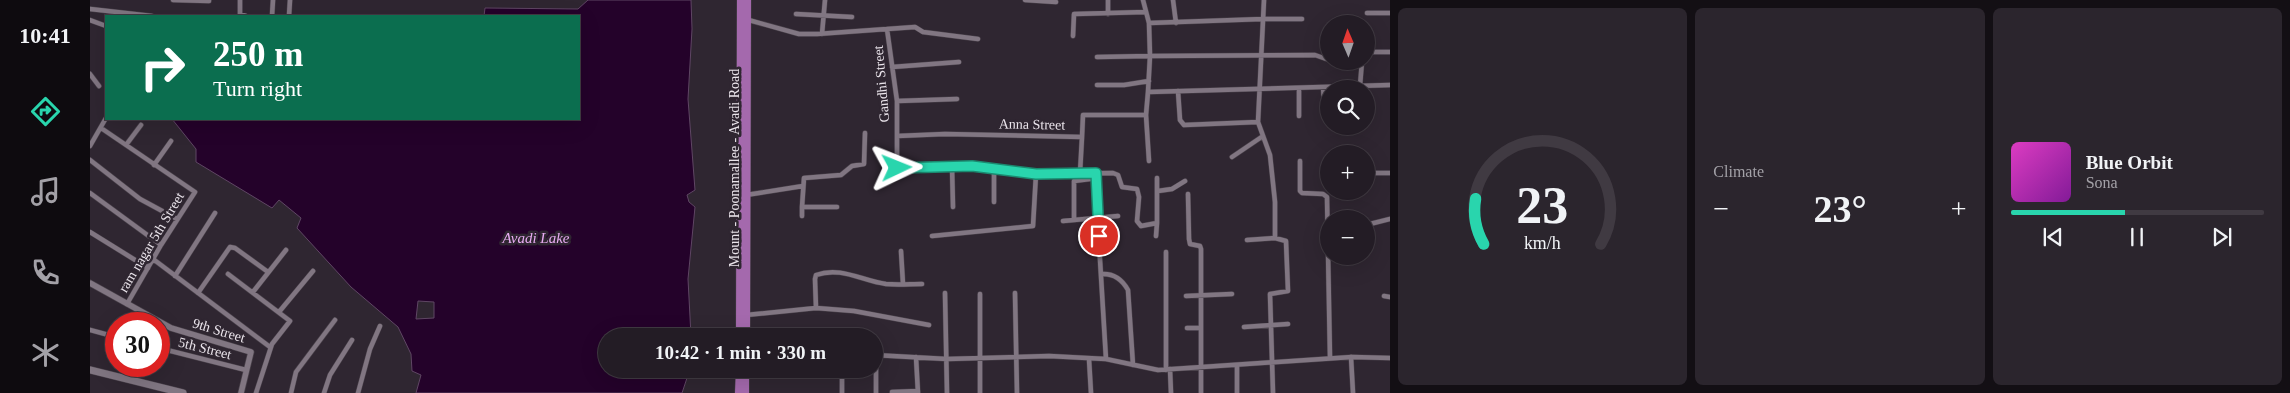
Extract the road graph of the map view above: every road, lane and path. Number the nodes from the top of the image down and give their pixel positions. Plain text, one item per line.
1 (173, 0) edge
2 (240, 0) edge
3 (274, 0) edge
4 (290, 0) edge
5 (741, 0) edge
6 (747, 0) edge
7 (825, 0) edge
8 (1024, 0) edge
9 (1108, 0) edge
10 (1143, 0) edge
11 (1173, 0) edge
12 (1264, 0) edge
13 (209, 1) edge
14 (1056, 2) dead end
15 (90, 9) edge
16 (1146, 12) junction
17 (1367, 13) dead end
18 (1390, 13) edge
19 (796, 14) dead end
20 (1108, 14) junction
21 (143, 15) edge
22 (243, 15) edge
23 (272, 15) edge
24 (289, 15) edge
25 (824, 16) junction
26 (852, 17) dead end
27 (1263, 18) junction
28 (744, 19) junction
29 (1302, 19) dead end
30 (90, 20) edge
31 (1149, 23) junction
32 (1176, 23) junction
33 (105, 26) edge
34 (887, 29) junction
35 (822, 34) junction
36 (1073, 36) dead end
37 (978, 39) dead end
38 (1375, 52) edge
39 (1390, 52) edge
40 (1261, 55) junction
41 (1150, 56) junction
42 (1097, 57) dead end
43 (1320, 57) edge
44 (959, 62) dead end
45 (892, 67) junction
46 (90, 74) edge
47 (1149, 81) junction
48 (1097, 85) dead end
49 (1390, 85) edge
50 (99, 86) dead end
51 (1375, 86) edge
52 (1320, 87) edge
53 (1299, 88) junction
54 (1260, 89) junction
55 (1178, 91) junction
56 (1148, 92) junction
57 (957, 99) dead end
58 (897, 101) junction
59 (1146, 115) junction
60 (1299, 116) dead end
61 (105, 120) edge
62 (1258, 122) junction
63 (141, 125) dead end
64 (101, 128) junction
65 (865, 134) dead end
66 (897, 136) junction
67 (1082, 136) junction
68 (1263, 136) junction
69 (171, 141) dead end
70 (126, 145) junction
71 (90, 146) edge
72 (1232, 157) dead end
73 (90, 160) edge
74 (1149, 161) dead end
75 (1300, 161) dead end
76 (154, 165) junction
77 (952, 166) junction
78 (994, 167) junction
79 (1080, 173) junction
80 (1375, 173) edge
81 (1390, 173) edge
82 (1036, 174) junction
83 (1095, 175) junction
84 (1157, 178) dead end
85 (1185, 182) dead end
86 (803, 186) junction
87 (1158, 191) junction
88 (90, 193) edge
89 (1188, 194) dead end
90 (746, 195) junction
91 (1320, 195) edge
92 (994, 202) dead end
93 (802, 207) junction
94 (837, 207) dead end
95 (953, 208) dead end
96 (215, 213) dead end
97 (802, 216) dead end
98 (1118, 216) dead end
99 (1098, 217) junction
100 (177, 219) junction
101 (1390, 219) edge
102 (1074, 220) junction
103 (1063, 221) dead end
104 (1375, 223) edge
105 (1157, 224) junction
106 (90, 232) edge
107 (932, 236) dead end
108 (1156, 236) dead end
109 (1275, 238) junction
110 (1247, 240) dead end
111 (161, 245) junction
112 (286, 250) dead end
113 (901, 251) dead end
114 (1166, 252) dead end
115 (153, 259) junction
116 (1329, 265) edge
117 (148, 268) junction
118 (313, 271) dead end
119 (268, 272) junction
120 (228, 274) dead end
121 (1101, 274) junction
122 (175, 276) junction
123 (90, 283) edge
124 (903, 284) junction
125 (922, 284) dead end
126 (253, 292) junction
127 (198, 293) junction
128 (1015, 293) dead end
129 (945, 294) dead end
130 (980, 294) dead end
131 (1232, 294) dead end
132 (1202, 295) junction
133 (1186, 296) dead end
134 (1384, 296) dead end
135 (1390, 297) edge
136 (127, 304) junction
137 (816, 308) junction
138 (279, 312) junction
139 (746, 315) junction
140 (335, 320) dead end
141 (1288, 324) dead end
142 (929, 325) dead end
143 (1272, 325) junction
144 (380, 326) dead end
145 (1244, 327) dead end
146 (740, 328) edge
147 (746, 328) edge
148 (1188, 328) dead end
149 (1201, 328) junction
150 (90, 330) edge
151 (105, 334) edge
152 (352, 340) dead end
153 (270, 347) junction
154 (170, 351) edge
155 (883, 355) edge
156 (916, 357) junction
157 (1351, 357) junction
158 (1330, 358) junction
159 (1390, 358) edge
160 (947, 359) junction
161 (1016, 359) junction
162 (1089, 359) junction
163 (1106, 359) junction
164 (981, 360) junction
165 (1273, 363) junction
166 (1133, 365) junction
167 (1237, 365) junction
168 (1201, 368) junction
169 (1168, 369) junction
170 (90, 370) edge
171 (246, 370) junction
172 (740, 378) edge
173 (745, 378) edge
174 (842, 378) edge
175 (876, 378) edge
176 (173, 392) edge
177 (892, 392) edge
178 (918, 392) edge
179 (183, 393) edge
180 (241, 393) edge
181 (256, 393) edge
182 (291, 393) edge
183 (324, 393) edge
184 (358, 393) edge
185 (740, 393) edge
186 (745, 393) edge
187 (842, 393) edge
188 (876, 393) edge
189 (947, 393) edge
190 (980, 393) edge
191 (1017, 393) edge
192 (1090, 393) edge
193 (1170, 393) edge
194 (1201, 393) edge
195 (1237, 393) edge
196 (1273, 393) edge
197 (1353, 393) edge

1 - 13 street
2 - 22 street
3 - 23 street
4 - 24 street
5 - 28 main road, Mount - Poonamallee - Avadi Road
6 - 28 main road, Mount - Poonamallee - Avadi Road
7 - 25 street
8 - 14 street
9 - 20 street
10 - 16 street
11 - 32 street
12 - 27 street
15 - 21 street
16 - 20 street
16 - 31 street
17 - 18 street
19 - 25 street
20 - 36 street
25 - 26 street
25 - 35 street
27 - 29 street
27 - 32 street
27 - 40 street
28 - 35 street
28 - 90 main road, Mount - Poonamallee - Avadi Road
28 - 146 main road, Mount - Poonamallee - Avadi Road
30 - 33 street
31 - 32 street
31 - 41 street
34 - 35 street
34 - 37 street
34 - 45 street, Gandhi Street
38 - 39 street
40 - 41 street
40 - 43 street
40 - 54 street
41 - 42 street
41 - 47 street
44 - 45 street
45 - 58 street, Gandhi Street
46 - 50 street
47 - 48 street
47 - 56 street
49 - 51 street
52 - 53 street
53 - 54 street
53 - 60 street
54 - 55 street
54 - 62 street
55 - 56 street
55 - 62 street
56 - 59 street
57 - 58 street
58 - 66 street, Gandhi Street
59 - 67 street, Anna Street
59 - 74 street
61 - 64 street
62 - 68 street
63 - 70 street
64 - 70 street
64 - 71 street
65 - 86 street
66 - 67 street, Anna Street
66 - 77 street, Gandhi Street
67 - 79 street
68 - 72 street
68 - 109 street
69 - 76 street
70 - 76 street
73 - 100 street
75 - 91 street
76 - 100 street, ram nagar 5th Street
77 - 78 street
77 - 95 street
78 - 82 street
78 - 92 street
79 - 82 street
79 - 83 street
80 - 81 street
82 - 107 street
83 - 99 street
83 - 102 street
83 - 105 street
84 - 87 street
85 - 87 street
86 - 90 street
86 - 93 street
87 - 105 street
88 - 111 street
89 - 132 street
90 - 139 main road, Mount - Poonamallee - Avadi Road
93 - 94 street
93 - 97 street
96 - 122 street
98 - 99 street
99 - 102 street
99 - 121 street
100 - 111 street, ram nagar 5th Street
101 - 104 street
102 - 103 street
105 - 108 street
106 - 117 street
109 - 110 street
109 - 143 street
111 - 115 street, ram nagar 5th Street
112 - 119 street
113 - 124 street
114 - 169 street
115 - 117 street, ram nagar 5th Street
115 - 122 street
116 - 158 street
117 - 136 street, ram nagar 5th Street
118 - 138 street
119 - 126 street
119 - 127 street
120 - 126 street
121 - 163 street
121 - 166 street
122 - 127 street
123 - 136 street, 9th Street
124 - 125 street
124 - 137 street
126 - 138 street
127 - 153 street
128 - 161 street
129 - 160 street
130 - 164 street
131 - 132 street
132 - 133 street
132 - 149 street
134 - 135 street
136 - 171 street, 9th Street
137 - 139 street
137 - 142 street
138 - 153 street
139 - 147 main road, Mount - Poonamallee - Avadi Road
140 - 182 street
141 - 143 street
143 - 145 street
143 - 165 street
144 - 184 street
148 - 149 street
149 - 168 street
150 - 151 street
152 - 183 street
153 - 181 street
154 - 171 street, 5th Street
155 - 156 street
156 - 160 street
156 - 178 street
157 - 158 street
157 - 159 street
157 - 197 street
158 - 165 street
160 - 164 street
160 - 189 street
161 - 162 street
161 - 164 street
161 - 191 street
162 - 163 street
162 - 192 street
163 - 166 street
164 - 190 street
165 - 167 street
165 - 196 street
166 - 169 street
167 - 168 street
167 - 195 street
168 - 169 street
168 - 194 street
169 - 193 street
170 - 176 main road
171 - 180 street, 9th Street
172 - 185 main road
173 - 186 main road
174 - 187 street
175 - 188 street
176 - 179 main road
177 - 178 street

